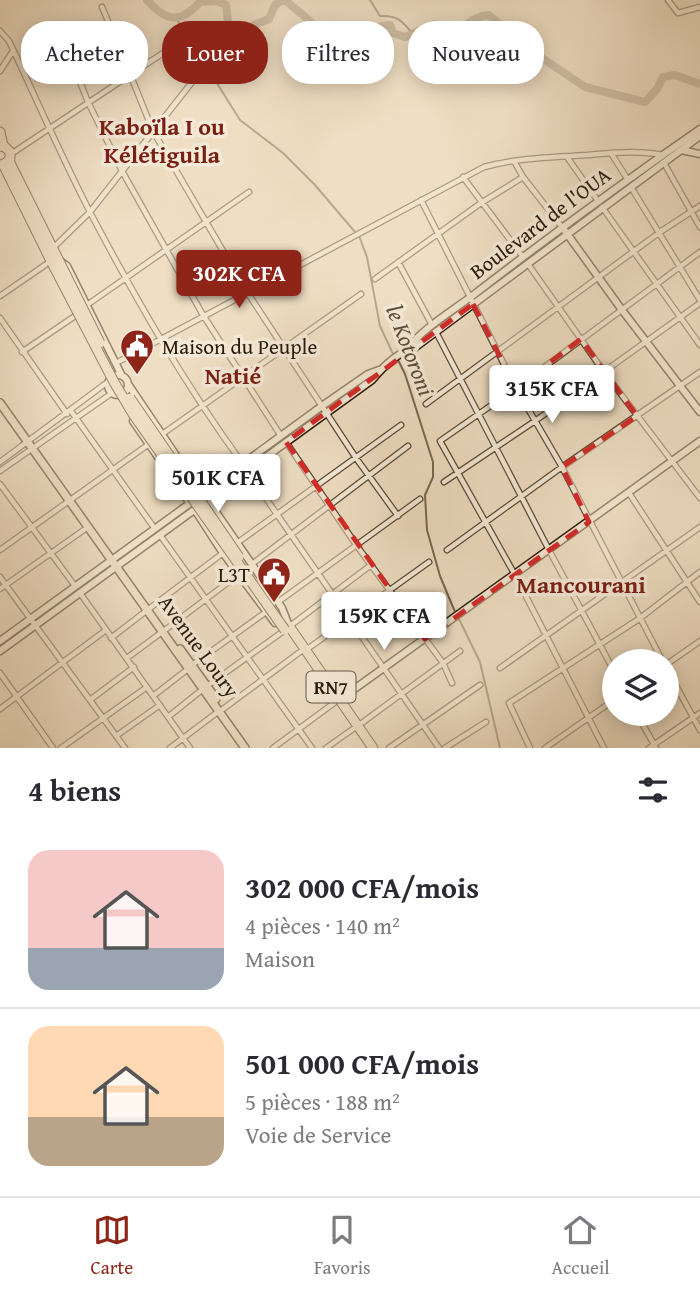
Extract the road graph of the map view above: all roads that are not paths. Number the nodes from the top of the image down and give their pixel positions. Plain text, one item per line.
1 (668, 0) edge
2 (700, 6) edge
3 (103, 7) dead end
4 (109, 21) edge
5 (0, 31) edge
6 (14, 51) junction
7 (0, 71) edge
8 (81, 84) edge
9 (116, 84) edge
10 (134, 84) edge
11 (190, 84) edge
12 (88, 102) junction
13 (50, 128) junction
14 (700, 129) edge
15 (153, 131) junction
16 (0, 132) edge
17 (700, 136) edge
18 (1, 146) edge
19 (679, 147) junction
20 (611, 153) junction
21 (700, 154) edge
22 (663, 155) junction
23 (567, 156) junction
24 (5, 161) edge
25 (514, 161) junction
26 (664, 163) junction
27 (122, 171) junction
28 (463, 177) junction
29 (523, 177) junction
30 (630, 183) junction
31 (249, 191) dead end
32 (421, 200) junction
33 (481, 203) junction
34 (601, 204) junction
35 (700, 206) edge
36 (90, 212) junction
37 (691, 212) junction
38 (206, 222) junction
39 (700, 227) edge
40 (565, 231) junction
41 (660, 232) junction
42 (438, 233) junction
43 (53, 249) junction
44 (166, 250) junction
45 (700, 252) edge
46 (634, 253) junction
47 (525, 260) junction
48 (54, 261) junction
49 (398, 261) junction
50 (681, 266) junction
51 (598, 277) junction
52 (127, 278) junction
53 (375, 279) dead end
54 (657, 284) junction
55 (247, 292) junction
56 (360, 294) dead end
57 (0, 296) edge
58 (471, 301) junction
59 (700, 301) edge
60 (87, 305) junction
61 (558, 306) junction
62 (622, 310) junction
63 (203, 315) junction
64 (75, 316) junction
65 (680, 317) junction
66 (0, 318) edge
67 (434, 329) junction
68 (159, 338) junction
69 (581, 339) junction
70 (646, 341) junction
71 (700, 345) edge
72 (284, 349) junction
73 (22, 352) junction
74 (497, 352) junction
75 (116, 363) junction
76 (604, 372) junction
77 (700, 372) edge
78 (122, 376) junction
79 (243, 378) junction
80 (460, 379) junction
81 (109, 381) junction
82 (128, 384) junction
83 (680, 386) junction
84 (516, 388) junction
85 (115, 394) junction
86 (0, 403) edge
87 (426, 404) dead end
88 (201, 407) junction
89 (324, 409) junction
90 (69, 412) junction
91 (700, 412) edge
92 (478, 415) junction
93 (75, 416) junction
94 (637, 416) junction
95 (535, 421) junction
96 (401, 425) dead end
97 (161, 435) junction
98 (283, 439) junction
99 (700, 441) edge
100 (30, 445) junction
101 (148, 445) junction
102 (408, 446) dead end
103 (494, 447) junction
104 (356, 458) junction
105 (671, 461) junction
106 (0, 462) edge
107 (562, 467) junction
108 (245, 468) junction
109 (113, 470) junction
110 (0, 471) edge
111 (457, 473) junction
112 (369, 477) junction
113 (444, 482) dead end
114 (0, 484) edge
115 (316, 487) junction
116 (629, 493) junction
117 (205, 496) junction
118 (521, 498) junction
119 (700, 498) edge
120 (420, 499) dead end
121 (70, 500) junction
122 (192, 506) junction
123 (329, 506) junction
124 (276, 515) junction
125 (398, 516) junction
126 (589, 522) junction
127 (485, 524) junction
128 (33, 527) junction
129 (88, 527) junction
130 (700, 527) edge
131 (158, 532) junction
132 (290, 534) junction
133 (237, 544) junction
134 (357, 546) junction
135 (0, 550) edge
136 (447, 550) dead end
137 (548, 550) junction
138 (667, 550) junction
139 (52, 553) junction
140 (223, 553) junction
141 (429, 562) dead end
142 (114, 563) junction
143 (252, 564) junction
144 (371, 565) junction
145 (700, 572) edge
146 (239, 574) junction
147 (317, 574) junction
148 (515, 575) junction
149 (0, 577) edge
150 (191, 579) junction
151 (620, 582) junction
152 (687, 582) junction
153 (6, 585) junction
154 (75, 586) junction
155 (0, 589) edge
156 (388, 590) junction
157 (80, 593) junction
158 (332, 595) junction
159 (207, 599) junction
160 (700, 601) edge
161 (278, 602) junction
162 (148, 609) junction
163 (582, 610) junction
164 (266, 612) junction
165 (349, 619) junction
166 (639, 619) junction
167 (34, 621) junction
168 (287, 628) junction
169 (106, 630) junction
170 (164, 631) junction
171 (233, 636) junction
172 (546, 636) junction
173 (111, 638) junction
174 (425, 639) junction
175 (0, 641) edge
176 (700, 642) edge
177 (600, 645) junction
178 (602, 649) edge
179 (656, 649) edge
180 (0, 651) edge
181 (303, 651) junction
182 (460, 651) dead end
183 (679, 656) edge
184 (127, 658) junction
185 (248, 659) junction
186 (63, 662) junction
187 (443, 663) junction
188 (134, 667) junction
189 (190, 667) junction
190 (500, 668) dead end
191 (383, 670) junction
192 (563, 670) junction
193 (0, 673) edge
194 (264, 680) junction
195 (453, 683) dead end
196 (480, 685) dead end
197 (147, 687) junction
198 (205, 688) junction
199 (679, 691) edge
200 (401, 694) junction
201 (153, 696) junction
202 (17, 697) junction
203 (90, 700) junction
204 (337, 701) junction
205 (160, 705) junction
206 (602, 708) edge
207 (0, 709) edge
208 (221, 710) junction
209 (700, 713) edge
210 (168, 717) junction
211 (589, 717) junction
212 (693, 717) junction
213 (104, 719) junction
214 (486, 722) dead end
215 (422, 724) junction
216 (643, 726) edge
217 (355, 728) junction
218 (299, 729) junction
219 (700, 730) edge
220 (116, 736) junction
221 (183, 738) junction
222 (653, 747) edge
223 (53, 748) edge
224 (61, 748) edge
225 (125, 748) edge
226 (170, 748) edge
227 (190, 748) edge
228 (245, 748) edge
229 (251, 748) edge
230 (273, 748) edge
231 (312, 748) edge
232 (326, 748) edge
233 (366, 748) edge
234 (373, 748) edge
235 (389, 748) edge
236 (439, 748) edge
237 (446, 748) edge
238 (530, 748) edge
239 (545, 748) edge
240 (604, 748) edge

1 - 2 street
3 - 4 street
5 - 6 street
6 - 7 street
6 - 13 street
8 - 12 street
9 - 12 street
10 - 15 street
11 - 15 street
12 - 13 street
12 - 27 street
13 - 24 street
13 - 36 street
14 - 19 main road, Boulevard de l'OUA
15 - 27 street
15 - 38 street
16 - 18 highway, RN7
17 - 19 main road
18 - 24 highway, RN7
19 - 21 main road
19 - 22 main road, Boulevard de l'OUA
19 - 26 main road
20 - 22 street
20 - 23 street
20 - 30 street
22 - 30 main road, Boulevard de l'OUA
23 - 25 street
23 - 34 street
24 - 43 highway, RN7
24 - 48 highway, RN7
25 - 28 street
25 - 29 street
26 - 30 main road
26 - 37 street
27 - 36 street
27 - 44 street
28 - 32 street
28 - 33 street
29 - 33 street
29 - 40 street
30 - 34 main road, Boulevard de l'OUA
30 - 41 street
31 - 38 street
32 - 42 street
32 - 55 street
33 - 42 street
33 - 47 street
34 - 40 main road, Boulevard de l'OUA
34 - 46 street
35 - 37 street
36 - 43 street
36 - 52 street
37 - 39 street
37 - 41 street
38 - 44 street
38 - 55 street
40 - 47 main road, Boulevard de l'OUA
40 - 51 main road
41 - 46 street
41 - 50 street
42 - 49 street
42 - 58 street
43 - 48 highway, RN7
44 - 52 street
44 - 63 street
45 - 50 street
46 - 51 street
46 - 54 street
47 - 58 main road, Boulevard de l'OUA
47 - 61 street
48 - 57 street
48 - 60 main road
48 - 64 main road
48 - 168 highway, RN7, bridge
49 - 53 street
49 - 67 street
50 - 54 street
50 - 59 street
51 - 61 street
51 - 62 main road
52 - 60 street
52 - 68 street
54 - 62 street
54 - 65 street
55 - 63 street
55 - 72 street
56 - 72 street
58 - 67 main road, Boulevard de l'OUA
58 - 74 street
59 - 65 street
60 - 75 main road
61 - 69 street
61 - 74 street
62 - 69 street
62 - 70 main road
63 - 68 street
63 - 79 street
64 - 73 street
64 - 81 main road
65 - 70 street
65 - 71 street
66 - 73 street
67 - 80 street
67 - 89 main road, Boulevard de l'OUA
68 - 75 street
68 - 88 street
69 - 76 street
69 - 84 street
70 - 76 street
70 - 83 main road
72 - 79 street
72 - 89 street
73 - 90 street
74 - 80 street
74 - 84 street
75 - 78 main road
76 - 94 street
76 - 95 street
77 - 83 street
78 - 81 main road
78 - 82 main road
79 - 88 street
79 - 98 street
80 - 87 street
80 - 92 street
81 - 85 main road
81 - 90 street
82 - 85 main road
82 - 97 main road
83 - 91 main road
83 - 94 street
84 - 92 street
84 - 95 street
85 - 93 street
85 - 101 main road
86 - 100 main road, Avenue Loury
88 - 97 street
88 - 108 street
89 - 98 main road, Boulevard de l'OUA
89 - 104 street
90 - 93 street
90 - 100 street
92 - 103 street
92 - 111 street
93 - 100 street
93 - 109 street
94 - 105 street
94 - 107 street
95 - 103 street
95 - 107 street
96 - 104 street
97 - 101 street
97 - 117 main road
98 - 108 main road, Boulevard de l'OUA
98 - 115 street
99 - 105 main road
100 - 106 street
100 - 110 street
100 - 121 main road, Avenue Loury
101 - 109 street
101 - 122 main road
102 - 112 street
103 - 111 street
103 - 118 street
104 - 112 street
104 - 115 street
105 - 116 main road
105 - 119 street
107 - 118 street
107 - 126 street
108 - 117 main road, Boulevard de l'OUA
108 - 124 street
109 - 121 street
109 - 131 street
111 - 113 street
111 - 127 street
112 - 123 street
112 - 125 street
114 - 128 street
115 - 123 street
115 - 124 street
116 - 126 main road
116 - 138 street
117 - 122 main road
117 - 122 main road
117 - 133 main road
118 - 127 street
118 - 137 street
120 - 125 street
121 - 128 street
121 - 129 main road, Avenue Loury
122 - 131 main road
122 - 140 main road
123 - 132 street
123 - 134 street
124 - 132 street
124 - 133 street
125 - 134 street
126 - 137 main road
126 - 151 street
127 - 136 street
127 - 148 street
128 - 135 street
128 - 139 street
129 - 139 street
129 - 142 main road, Avenue Loury
130 - 138 street
131 - 142 main road
131 - 150 street
132 - 143 street
132 - 147 street
133 - 143 main road
134 - 144 street
134 - 147 street
137 - 148 main road
137 - 163 street
138 - 151 street
138 - 152 street
139 - 153 street
139 - 154 street
140 - 146 main road
140 - 150 street
141 - 156 street
142 - 154 main road
142 - 157 main road
142 - 162 main road, Avenue Loury
143 - 161 main road
144 - 156 street
144 - 158 street
145 - 152 street
146 - 159 street
146 - 164 main road
147 - 158 street
147 - 161 street
148 - 172 street
148 - 174 main road
149 - 153 street
150 - 159 street
150 - 162 street
151 - 163 street
151 - 166 street
152 - 160 street
152 - 166 street
153 - 155 street
153 - 167 street
154 - 167 main road
156 - 165 street
156 - 174 street
157 - 167 main road
157 - 169 street
158 - 165 street
158 - 168 street
159 - 170 street
159 - 171 street
161 - 168 main road
162 - 170 main road, Avenue Loury
162 - 173 street
163 - 172 street
163 - 177 street
164 - 168 main road
164 - 171 street
165 - 181 street
165 - 191 street
166 - 177 street
166 - 179 street
167 - 175 main road
167 - 180 main road
167 - 186 street
168 - 181 highway, RN7
168 - 185 street
169 - 173 street
169 - 186 street
170 - 184 street
170 - 189 main road, Avenue Loury
171 - 185 street
171 - 189 street
172 - 190 street
172 - 192 street
173 - 184 street
174 - 187 street
174 - 191 main road
176 - 183 street
177 - 178 street
177 - 192 street
181 - 194 street
181 - 204 highway, RN7
182 - 187 street
184 - 188 street
185 - 194 street
185 - 198 street
186 - 202 street
186 - 203 street
187 - 195 street
187 - 200 street
188 - 197 street
188 - 203 street
189 - 198 main road, Avenue Loury
189 - 201 street
191 - 200 street
191 - 204 main road
192 - 211 street
192 - 238 street
193 - 202 street
194 - 208 street
194 - 218 street
196 - 215 street
197 - 201 street
197 - 213 street
198 - 208 main road, Avenue Loury
198 - 210 street
199 - 212 street
200 - 215 street
200 - 217 street
201 - 205 street
202 - 207 street
202 - 223 street
203 - 213 street
204 - 217 highway, RN7
204 - 218 street
205 - 210 street
205 - 220 street
206 - 211 street
208 - 221 street
208 - 228 main road, Avenue Loury
208 - 229 main road, Avenue Loury
209 - 212 street
210 - 221 street
211 - 239 street
211 - 240 street
212 - 219 street
212 - 222 street
213 - 220 street
213 - 224 street
214 - 237 street
215 - 235 street
215 - 236 street
216 - 222 street
217 - 232 street
217 - 233 highway, RN7
217 - 234 highway, RN7
218 - 230 street
218 - 231 street
220 - 225 street
221 - 226 street
221 - 227 street

